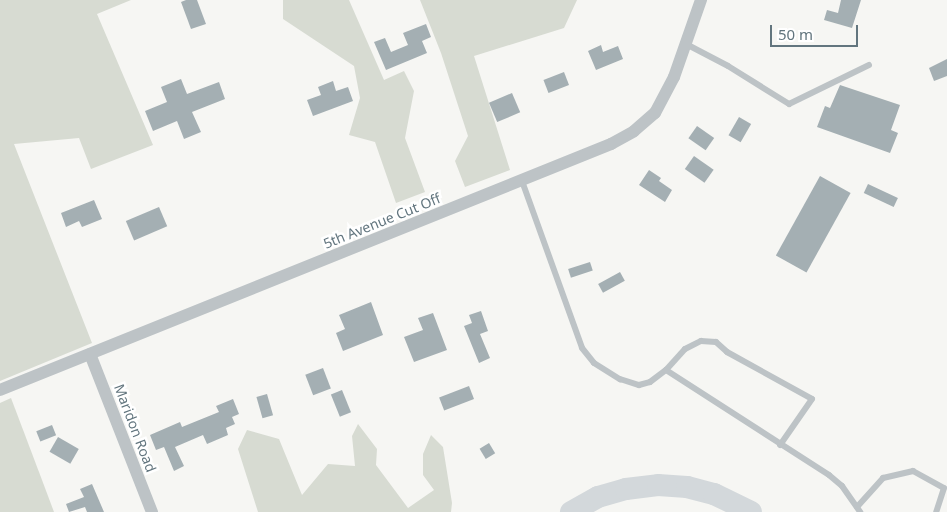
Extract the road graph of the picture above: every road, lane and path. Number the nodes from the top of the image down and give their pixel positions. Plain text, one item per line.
1 (701, 0) edge
2 (686, 44) junction
3 (869, 65) dead end
4 (522, 181) junction
5 (90, 354) junction
6 (666, 370) junction
7 (0, 390) edge
8 (780, 445) junction
9 (859, 510) edge
10 (152, 512) edge
11 (571, 512) edge
12 (751, 512) edge
13 (936, 512) edge

1 - 2 street, 5th Avenue Cut Off
2 - 3 lane
2 - 4 street, 5th Avenue Cut Off
4 - 5 street, 5th Avenue Cut Off
4 - 6 lane
5 - 7 street, 5th Avenue Cut Off
5 - 10 street, Maridon Road
6 - 8 lane
6 - 8 lane
8 - 9 lane
9 - 13 lane
11 - 12 highway

